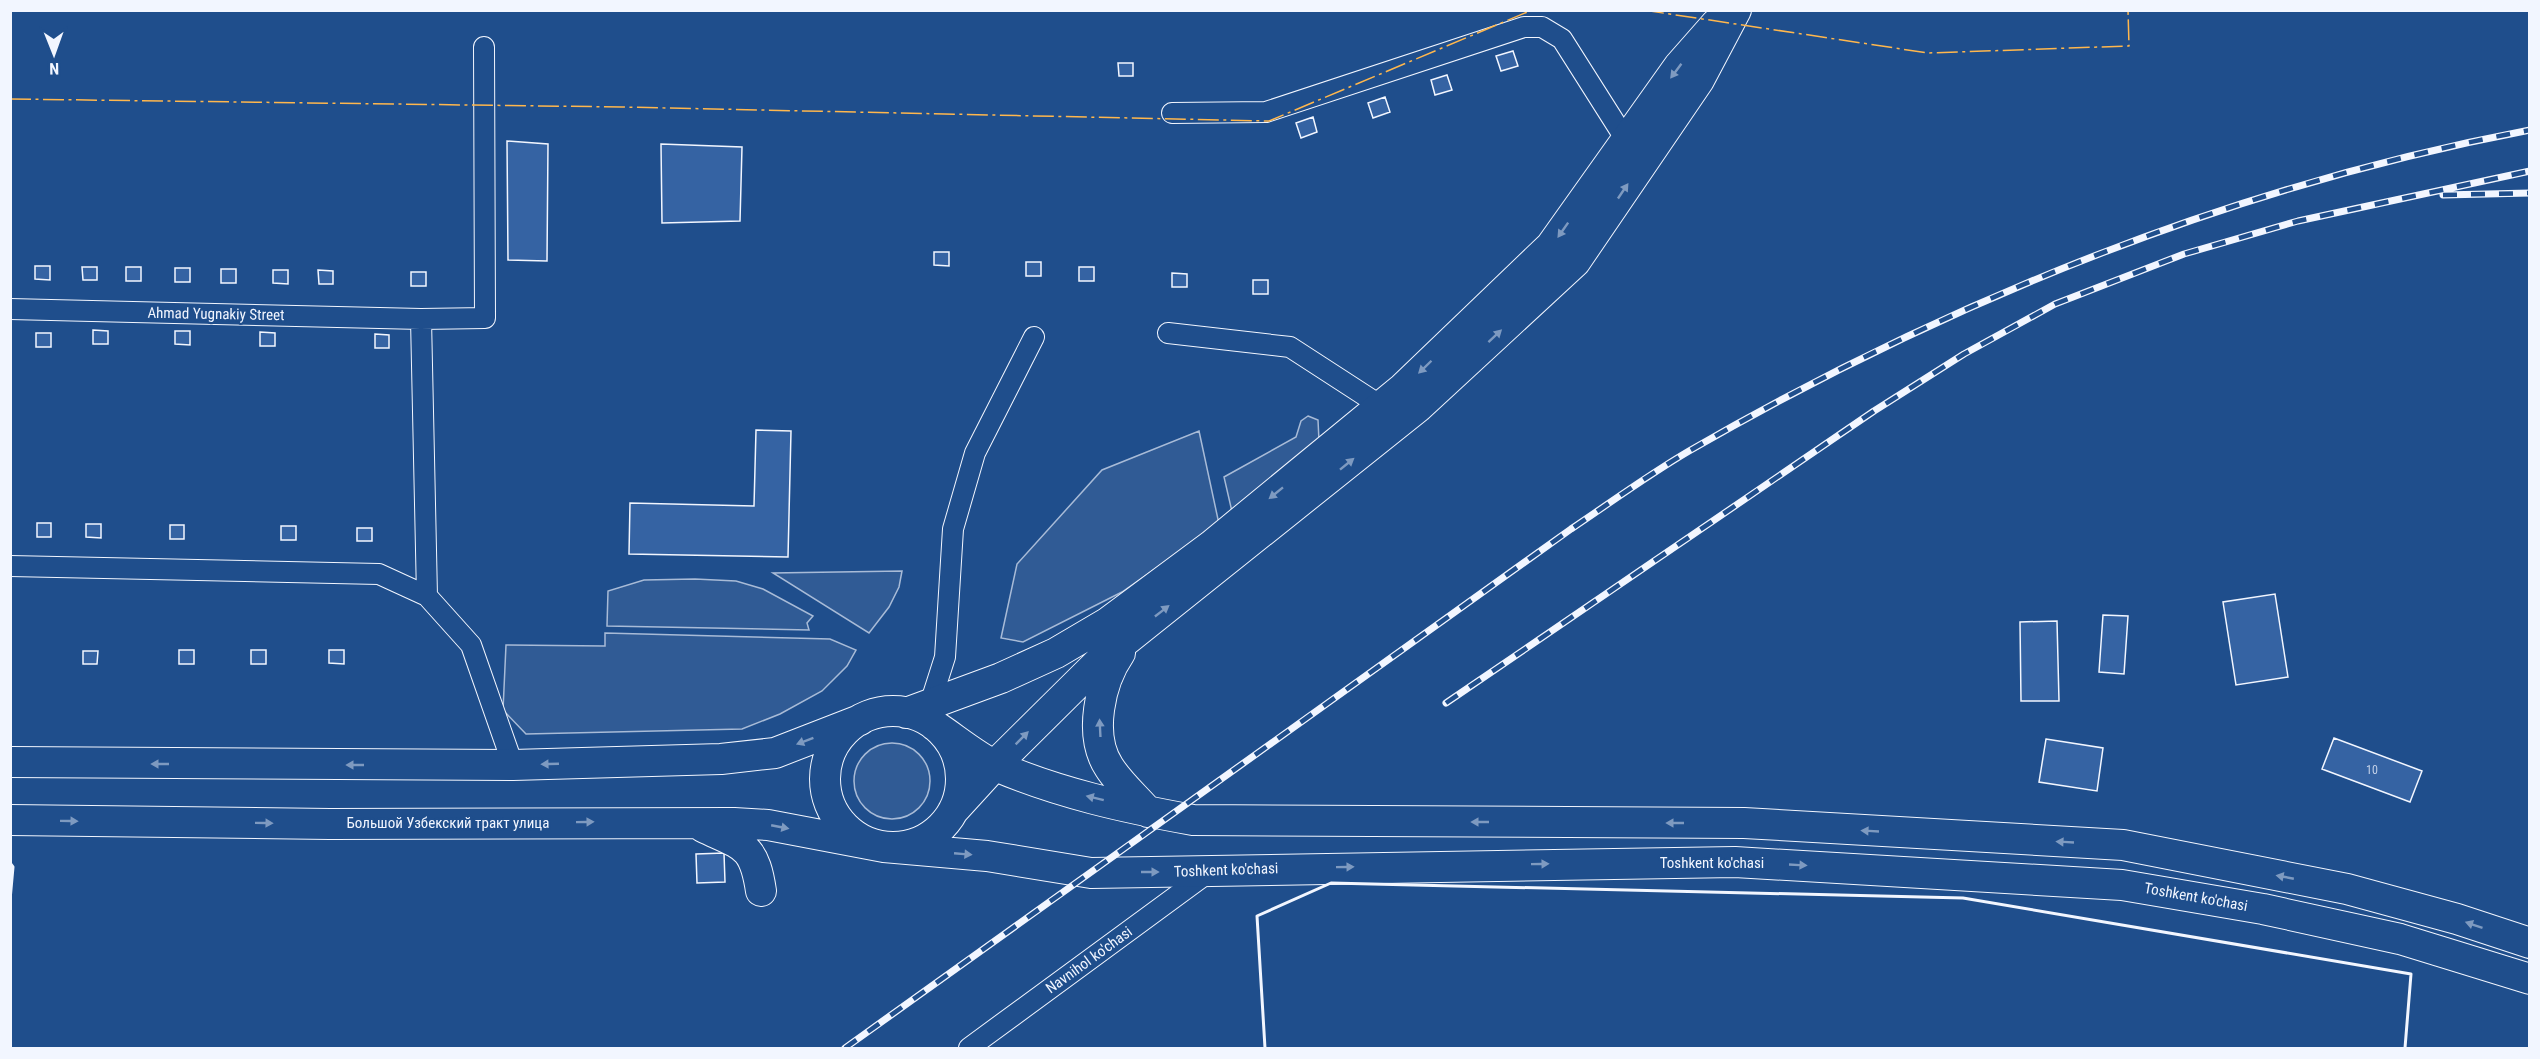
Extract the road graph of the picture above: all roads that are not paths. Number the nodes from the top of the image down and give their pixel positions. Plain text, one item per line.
1 (1728, 10) edge
2 (1736, 10) edge
3 (484, 47) dead end
4 (1172, 113) dead end
5 (1626, 140) junction
6 (10, 309) edge
7 (421, 318) junction
8 (1168, 333) dead end
9 (1034, 337) dead end
10 (1388, 416) junction
11 (10, 566) edge
12 (427, 596) junction
13 (1133, 634) junction
14 (923, 714) junction
15 (860, 720) junction
16 (10, 762) edge
17 (513, 765) junction
18 (995, 765) junction
19 (953, 811) junction
20 (1148, 812) junction
21 (10, 820) edge
22 (693, 821) junction
23 (884, 847) junction
24 (1209, 872) junction
25 (761, 891) dead end
26 (2529, 943) edge
27 (2529, 979) edge
28 (969, 1048) edge

1 -> 5 main road
10 -> 2 main road
3 - 7 street, Ahmad Yugnakiy Street
4 - 5 street
5 -> 10 main road
6 - 7 street, Ahmad Yugnakiy Street
7 - 12 street
8 - 10 street
9 - 14 street
13 -> 10 main road
10 -> 14 main road
11 - 12 street
12 - 17 street
18 -> 13 main road
20 -> 13 main road
14 - 15 main road
14 - 18 main road
14 - 19 main road
15 -> 17 main road
15 - 23 main road
17 -> 16 main road
18 - 19 main road
20 -> 18 main road
19 - 23 main road
26 -> 20 main road
21 -> 22 main road, Большой Узбекский тракт улица
22 -> 23 main road, Большой Узбекский тракт улица
22 - 25 main road
23 -> 24 main road, Toshkent ko'chasi
24 -> 27 main road, Toshkent ko'chasi
24 - 28 street, Navnihol ko'chasi

